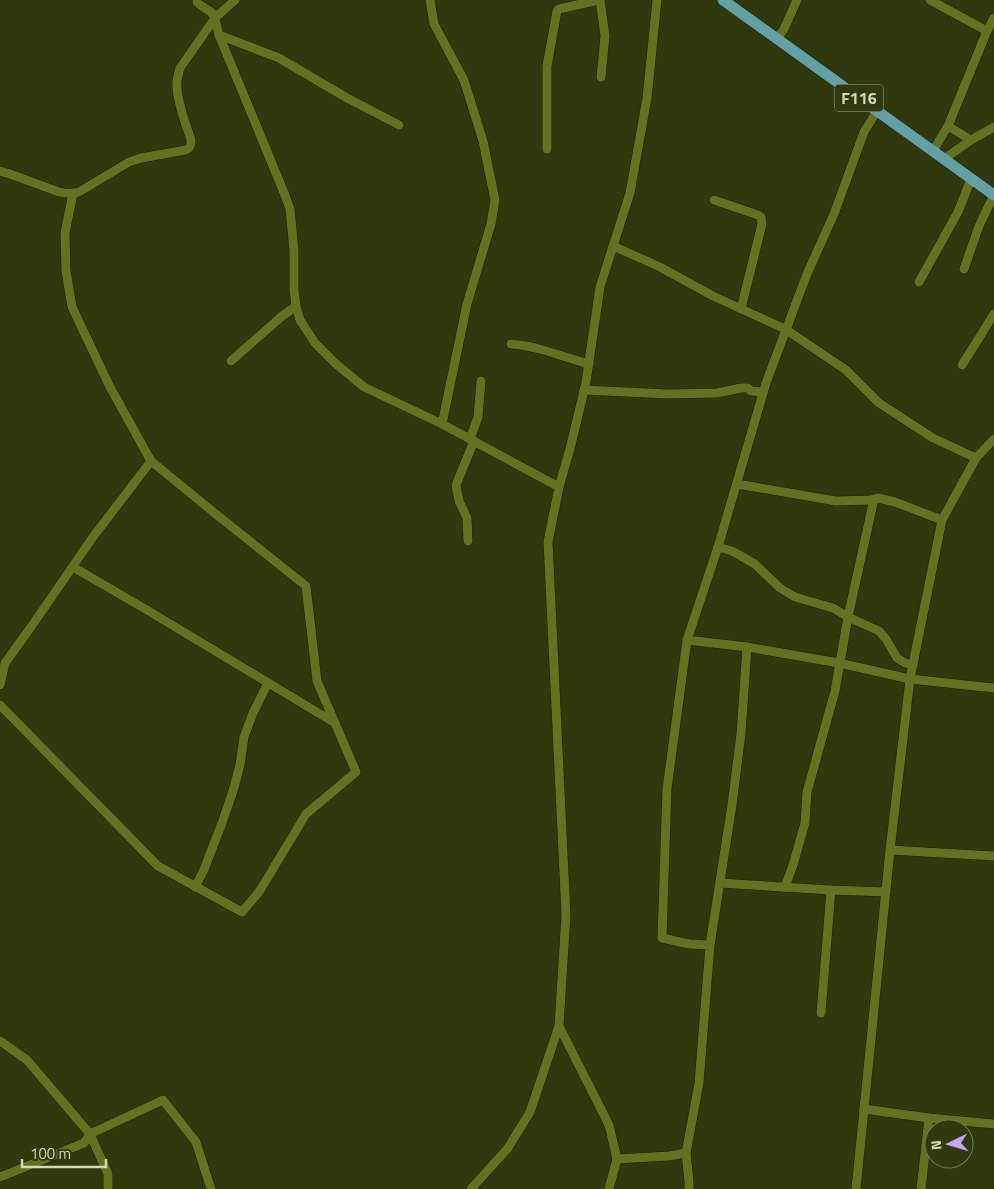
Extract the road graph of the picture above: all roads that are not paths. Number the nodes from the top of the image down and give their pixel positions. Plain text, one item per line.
1 (235, 0) edge
2 (430, 0) edge
3 (599, 0) edge
4 (657, 0) edge
5 (724, 0) edge
6 (797, 0) edge
7 (930, 0) edge
8 (195, 1) edge
9 (215, 18) junction
10 (994, 18) edge
11 (987, 31) junction
12 (219, 35) junction
13 (777, 39) junction
14 (601, 77) dead end
15 (877, 111) junction
16 (399, 125) dead end
17 (948, 126) junction
18 (994, 128) edge
19 (971, 140) junction
20 (547, 149) dead end
21 (933, 151) junction
22 (944, 159) junction
23 (0, 171) edge
24 (971, 179) junction
25 (73, 193) junction
26 (994, 195) edge
27 (714, 200) dead end
28 (613, 246) junction
29 (964, 269) dead end
30 (919, 282) dead end
31 (296, 306) junction
32 (740, 309) junction
33 (994, 314) edge
34 (786, 329) junction
35 (511, 344) dead end
36 (231, 362) dead end
37 (589, 364) junction
38 (962, 365) dead end
39 (481, 381) dead end
40 (584, 390) junction
41 (763, 392) junction
42 (442, 424) junction
43 (994, 439) edge
44 (472, 440) junction
45 (976, 458) junction
46 (151, 461) junction
47 (737, 484) junction
48 (559, 487) junction
49 (874, 499) junction
50 (942, 520) junction
51 (468, 541) dead end
52 (718, 547) junction
53 (73, 566) junction
54 (848, 617) junction
55 (687, 640) junction
56 (747, 647) junction
57 (839, 663) junction
58 (913, 665) junction
59 (910, 679) junction
60 (268, 683) junction
61 (0, 685) edge
62 (994, 688) edge
63 (0, 705) edge
64 (335, 723) junction
65 (890, 850) junction
66 (994, 856) edge
67 (720, 883) junction
68 (196, 887) junction
69 (785, 887) junction
70 (831, 890) junction
71 (886, 892) junction
72 (710, 945) junction
73 (821, 1013) dead end
74 (559, 1026) junction
75 (0, 1041) edge
76 (864, 1109) junction
77 (929, 1118) junction
78 (994, 1124) edge
79 (90, 1134) junction
80 (686, 1153) junction
81 (616, 1159) junction
82 (0, 1177) edge
83 (108, 1189) edge
84 (211, 1189) edge
85 (471, 1189) edge
86 (609, 1189) edge
87 (689, 1189) edge
88 (856, 1189) edge
89 (921, 1189) edge

1 - 9 street
2 - 42 street
3 - 14 street
3 - 20 street
4 - 28 street
5 - 13 main road, F116
6 - 13 street
7 - 11 street
8 - 9 street
9 - 12 street
9 - 25 street
10 - 11 street
11 - 17 street
12 - 16 street
12 - 31 street
13 - 15 main road, F116
15 - 21 main road, F116
15 - 34 street
17 - 19 street
17 - 21 street
18 - 19 street
19 - 22 street
21 - 22 main road, F116
22 - 24 main road, F116
23 - 25 street
24 - 26 main road, F116
24 - 30 street
25 - 46 street
26 - 29 street
27 - 32 street
28 - 32 street
28 - 37 street
31 - 36 street
31 - 42 street
32 - 34 street
33 - 38 street
34 - 41 street
34 - 45 street
35 - 37 street
37 - 40 street
39 - 44 street
40 - 41 street
40 - 48 street
41 - 47 street
42 - 44 street
43 - 45 street
44 - 48 street
44 - 51 street
45 - 50 street
46 - 53 street
46 - 64 street
47 - 49 street
47 - 52 street
48 - 74 street
49 - 50 street
49 - 54 street
50 - 58 street
52 - 54 street
52 - 55 street
53 - 60 street
53 - 61 street
54 - 57 street
54 - 58 street
55 - 56 street
55 - 72 street
56 - 57 street
56 - 67 street
57 - 59 street
57 - 69 street
58 - 59 street
59 - 62 street
59 - 65 street
60 - 64 street
60 - 68 street
63 - 68 street
64 - 68 street
65 - 66 street
65 - 71 street
67 - 69 street
67 - 72 street
69 - 70 street
70 - 71 street
70 - 73 street
71 - 76 street
72 - 80 street
74 - 81 street
74 - 85 street
75 - 79 street
76 - 77 street
76 - 88 street
77 - 78 street
77 - 89 street
79 - 82 street
79 - 83 street
79 - 84 street
80 - 81 street
80 - 87 street
81 - 86 street

